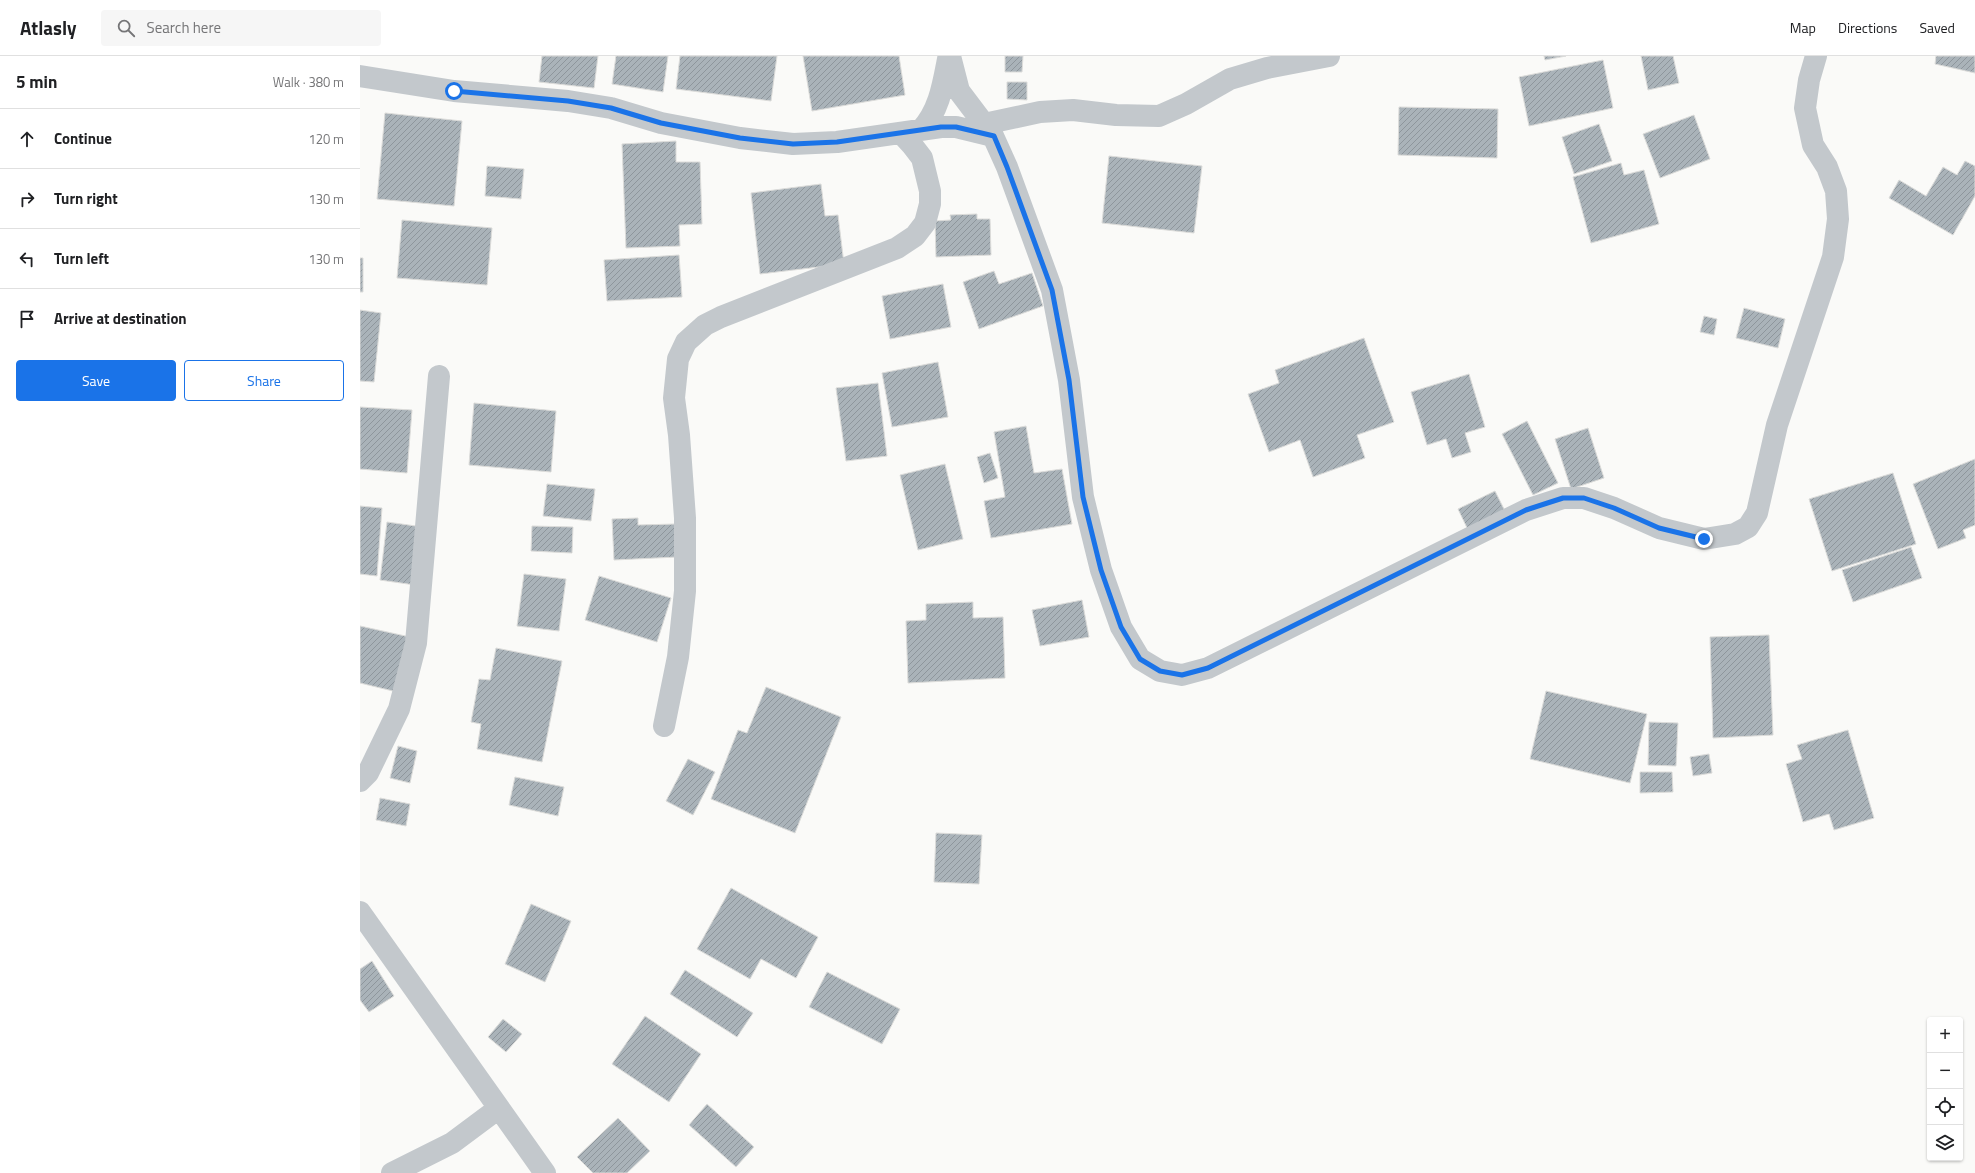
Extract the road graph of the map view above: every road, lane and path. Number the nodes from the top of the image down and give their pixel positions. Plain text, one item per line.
1 (949, 56) edge
2 (1329, 56) edge
3 (1816, 56) edge
4 (360, 76) edge
5 (989, 130) junction
6 (911, 132) junction
7 (439, 376) dead end
8 (664, 726) dead end
9 (360, 781) edge
10 (360, 912) edge
11 (499, 1108) junction
12 (392, 1173) edge
13 (545, 1173) edge

1 - 5 street
1 - 6 street
2 - 5 street
3 - 5 street
4 - 6 street
5 - 6 street
6 - 8 street
7 - 9 street
10 - 11 street
11 - 12 street
11 - 13 street

